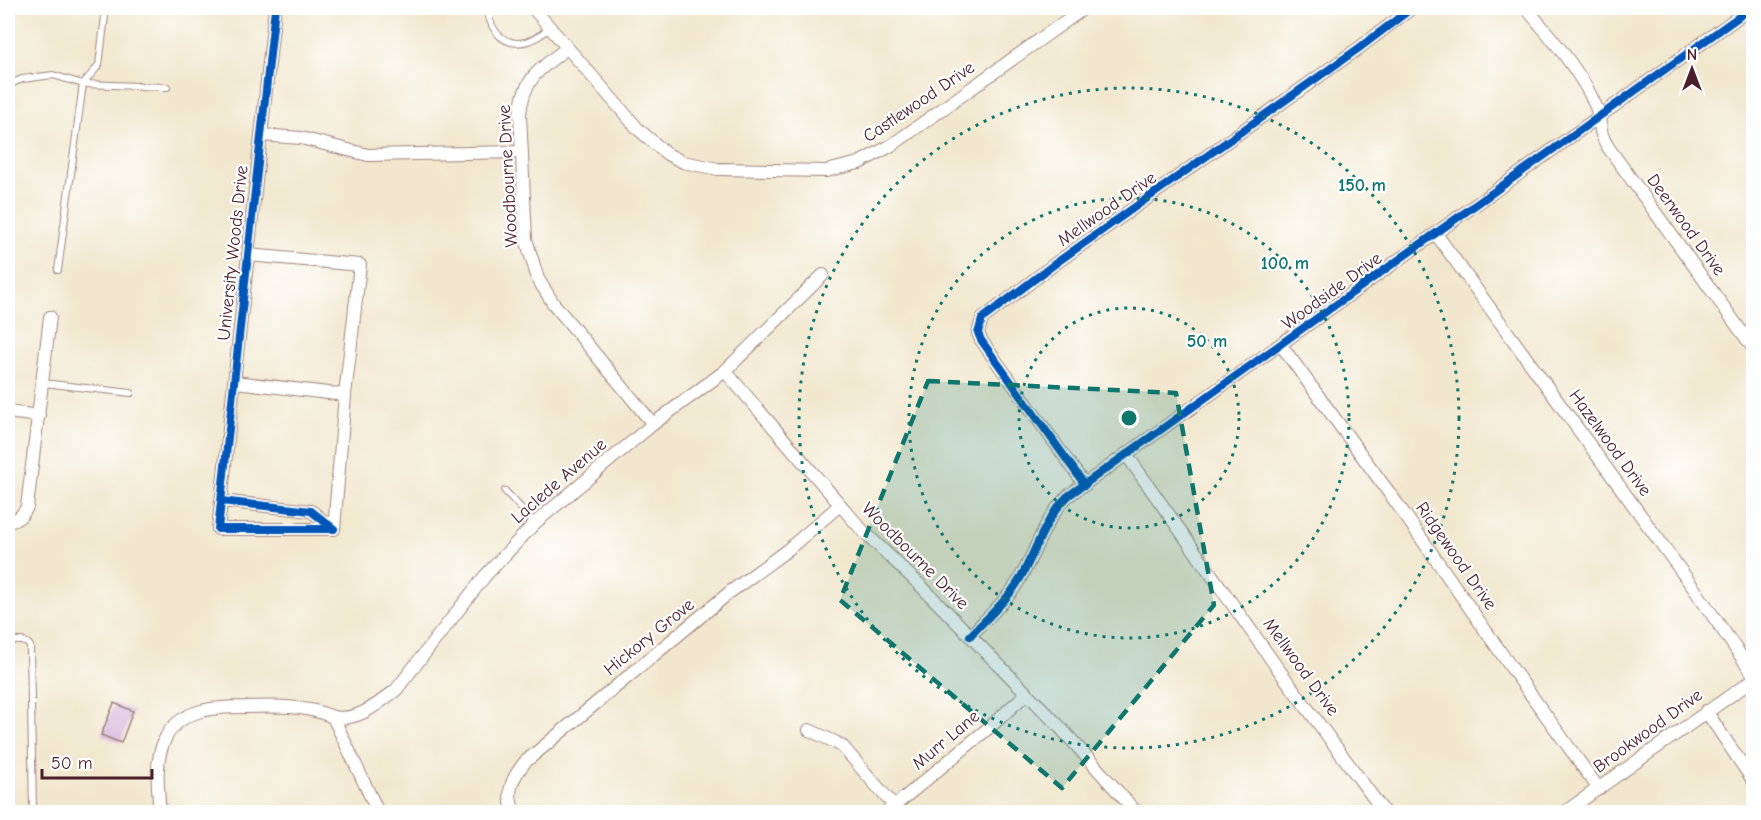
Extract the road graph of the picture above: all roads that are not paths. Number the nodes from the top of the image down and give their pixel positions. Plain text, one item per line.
1 (106, 8) edge
2 (275, 8) edge
3 (487, 8) edge
4 (533, 8) edge
5 (1084, 8) edge
6 (1412, 8) edge
7 (1526, 8) edge
8 (1749, 10) edge
9 (1067, 12) edge
10 (1754, 22) edge
11 (550, 27) junction
12 (567, 48) junction
13 (83, 84) junction
14 (8, 85) edge
15 (167, 87) dead end
16 (1598, 117) junction
17 (261, 135) junction
18 (522, 152) junction
19 (1436, 234) junction
20 (248, 255) junction
21 (58, 270) dead end
22 (823, 275) dead end
23 (50, 317) dead end
24 (1281, 345) junction
25 (1754, 350) edge
26 (725, 371) junction
27 (235, 382) junction
28 (43, 383) junction
29 (131, 393) dead end
30 (345, 395) junction
31 (8, 412) edge
32 (39, 416) junction
33 (653, 424) junction
34 (1126, 454) junction
35 (1085, 484) junction
36 (505, 491) dead end
37 (221, 501) junction
38 (840, 506) junction
39 (8, 522) edge
40 (535, 523) junction
41 (334, 529) junction
42 (970, 636) junction
43 (8, 641) edge
44 (1754, 675) edge
45 (1754, 679) edge
46 (1026, 694) junction
47 (1706, 711) junction
48 (333, 717) junction
49 (809, 730) dead end
50 (1754, 782) edge
51 (1599, 789) junction
52 (890, 809) edge
53 (33, 813) edge
54 (160, 813) edge
55 (378, 813) edge
56 (514, 813) edge
57 (1136, 813) edge
58 (1384, 813) edge
59 (1565, 813) edge

1 - 13 lane
2 - 17 street, University Woods Drive
3 - 11 lane
4 - 11 street, Castlewood Drive
5 - 9 street, Castlewood Drive
6 - 35 street, Mellwood Drive
7 - 16 street
8 - 10 street
8 - 16 street, Woodside Drive
9 - 12 street, Castlewood Drive
11 - 12 street, Castlewood Drive
12 - 18 street, Woodbourne Drive
13 - 14 lane
13 - 15 lane
13 - 21 lane
16 - 19 street, Woodside Drive
16 - 25 street, Deerwood Drive
17 - 18 street
17 - 20 street, University Woods Drive
18 - 33 street, Woodbourne Drive
19 - 24 street, Woodside Drive
19 - 44 street, Hazelwood Drive
20 - 27 street, University Woods Drive
20 - 30 street, University Woods Drive
22 - 26 street, Laclede Avenue
23 - 28 street
24 - 34 street, Woodside Drive
24 - 51 street, Ridgewood Drive
26 - 33 street, Laclede Avenue
26 - 38 street, Woodbourne Drive
27 - 30 street
27 - 37 street, University Woods Drive
28 - 29 lane
28 - 32 street
30 - 41 street, University Woods Drive
31 - 32 street
32 - 39 street
33 - 40 street, Laclede Avenue
34 - 35 street, Woodside Drive
34 - 58 street, Mellwood Drive
35 - 42 street, Woodside Drive
36 - 40 lane
37 - 41 street
37 - 41 street, University Woods Drive
38 - 42 street, Woodbourne Drive
38 - 56 street, Hickory Grove
40 - 48 street, Laclede Avenue
42 - 46 street, Woodbourne Drive
43 - 53 lane
45 - 47 street, Brookwood Drive
46 - 52 street, Murr Lane
46 - 57 street, Woodbourne Drive
47 - 50 street
47 - 51 street, Brookwood Drive
48 - 54 street
48 - 55 street
49 - 52 street
51 - 59 street, Brookwood Drive

